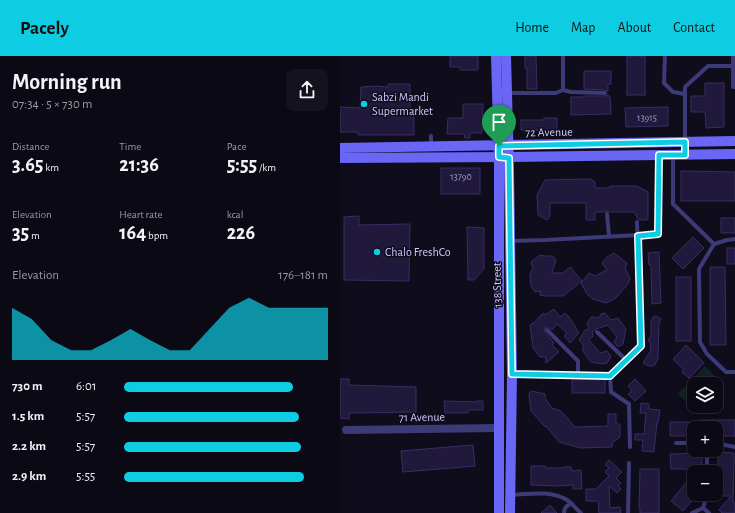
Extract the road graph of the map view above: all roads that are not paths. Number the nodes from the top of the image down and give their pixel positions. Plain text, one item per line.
1 (496, 56) edge
2 (506, 56) edge
3 (563, 56) edge
4 (665, 56) edge
5 (733, 56) edge
6 (733, 66) junction
7 (735, 87) edge
8 (563, 90) junction
9 (507, 93) junction
10 (605, 93) dead end
11 (685, 94) junction
12 (431, 136) dead end
13 (735, 141) edge
14 (685, 142) junction
15 (504, 146) junction
16 (431, 147) junction
17 (340, 148) edge
18 (735, 154) edge
19 (659, 155) junction
20 (673, 155) junction
21 (685, 155) junction
22 (504, 157) junction
23 (340, 158) edge
24 (608, 214) dead end
25 (637, 222) dead end
26 (609, 236) junction
27 (638, 236) junction
28 (735, 240) edge
29 (510, 241) junction
30 (714, 244) junction
31 (547, 330) dead end
32 (597, 332) dead end
33 (626, 360) junction
34 (735, 372) edge
35 (512, 374) junction
36 (578, 375) junction
37 (610, 376) junction
38 (498, 428) junction
39 (346, 430) dead end
40 (687, 443) edge
41 (676, 444) dead end
42 (723, 444) edge
43 (630, 447) dead end
44 (735, 447) edge
45 (629, 463) dead end
46 (510, 495) junction
47 (706, 501) edge
48 (572, 504) junction
49 (703, 508) junction
50 (498, 513) edge
51 (510, 513) edge
52 (564, 513) edge
53 (581, 513) edge
54 (628, 513) edge
55 (692, 513) edge
56 (709, 513) edge

1 - 15 main road, 138 Street
2 - 9 main road, 138 Street
3 - 8 lane
4 - 11 lane
5 - 6 lane
6 - 7 lane
6 - 11 lane
8 - 9 lane
8 - 10 lane
9 - 15 main road, 138 Street
11 - 14 lane
12 - 16 lane
13 - 14 main road, 72 Avenue
14 - 15 main road, 72 Avenue
14 - 21 lane
15 - 16 main road, 72 Avenue
15 - 22 main road, 138 Street
16 - 17 main road, 72 Avenue
18 - 21 main road, 72 Avenue
19 - 20 main road, 72 Avenue
19 - 22 main road, 72 Avenue
19 - 27 lane
20 - 21 main road, 72 Avenue
20 - 30 lane
22 - 23 main road, 72 Avenue
22 - 29 main road, 138 Street
22 - 38 main road, 138 Street
24 - 26 lane
25 - 27 lane
26 - 27 lane
26 - 29 lane
27 - 33 lane
28 - 30 lane
29 - 35 main road, 138 Street
30 - 34 lane
31 - 36 lane
32 - 33 lane
33 - 37 lane
35 - 36 lane
35 - 46 main road, 138 Street
36 - 37 lane
37 - 43 lane
38 - 39 street, 71 Avenue
38 - 50 main road, 138 Street
40 - 41 lane
42 - 44 lane
45 - 54 lane
46 - 48 lane
46 - 51 main road, 138 Street
47 - 49 lane
48 - 52 lane
48 - 53 lane
49 - 55 lane
49 - 56 lane

